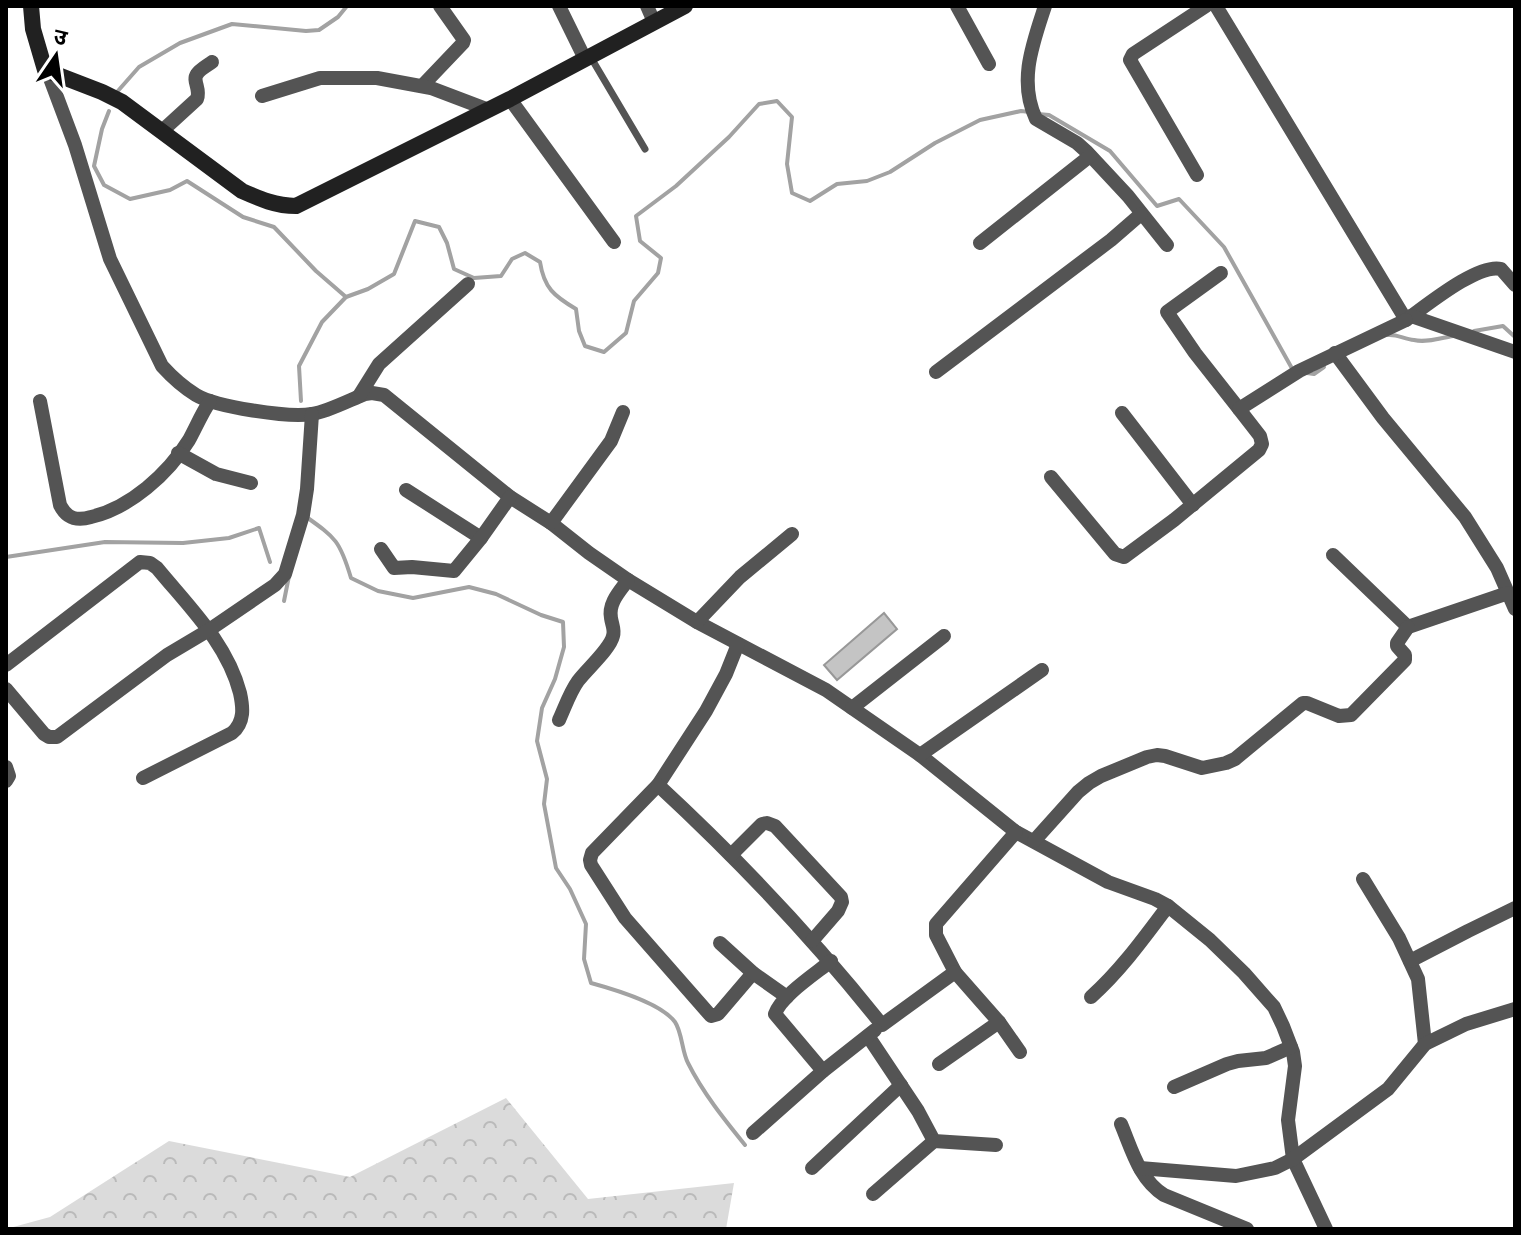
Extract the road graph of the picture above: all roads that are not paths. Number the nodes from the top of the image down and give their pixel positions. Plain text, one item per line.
1 (31, 6) edge
2 (440, 6) edge
3 (559, 6) edge
4 (647, 6) edge
5 (685, 6) edge
6 (957, 6) edge
7 (1045, 6) edge
8 (1206, 6) edge
9 (1216, 6) edge
10 (654, 22) junction
11 (588, 58) junction
12 (212, 62) dead end
13 (989, 64) dead end
14 (48, 73) junction
15 (422, 86) junction
16 (262, 96) dead end
17 (510, 99) junction
18 (489, 110) junction
19 (162, 131) junction
20 (645, 149) dead end
21 (1090, 156) junction
22 (1197, 175) dead end
23 (1141, 214) junction
24 (614, 242) dead end
25 (980, 243) dead end
26 (1167, 245) dead end
27 (1221, 273) dead end
28 (468, 284) dead end
29 (1515, 285) edge
30 (1409, 318) junction
31 (1515, 352) edge
32 (1336, 354) junction
33 (936, 372) dead end
34 (359, 396) junction
35 (40, 401) dead end
36 (210, 401) junction
37 (1239, 409) junction
38 (623, 412) dead end
39 (1122, 413) dead end
40 (312, 414) junction
41 (178, 453) junction
42 (1051, 477) dead end
43 (251, 483) dead end
44 (406, 490) dead end
45 (510, 497) junction
46 (1193, 505) junction
47 (551, 523) junction
48 (792, 534) dead end
49 (481, 538) junction
50 (381, 549) dead end
51 (1333, 555) dead end
52 (628, 580) junction
53 (1509, 587) edge
54 (1515, 609) edge
55 (697, 622) junction
56 (1408, 627) junction
57 (209, 630) junction
58 (944, 636) dead end
59 (738, 644) junction
60 (6, 665) edge
61 (1042, 670) dead end
62 (9, 698) edge
63 (852, 708) junction
64 (559, 720) dead end
65 (920, 755) junction
66 (6, 767) edge
67 (143, 778) dead end
68 (6, 781) edge
69 (658, 785) junction
70 (1016, 832) junction
71 (1034, 841) junction
72 (731, 855) junction
73 (1363, 879) dead end
74 (1168, 906) junction
75 (1515, 908) edge
76 (812, 941) junction
77 (720, 943) dead end
78 (831, 961) junction
79 (1410, 961) junction
80 (955, 972) junction
81 (753, 973) junction
82 (787, 997) junction
83 (1091, 997) dead end
84 (1515, 1009) edge
85 (999, 1022) junction
86 (882, 1025) junction
87 (868, 1036) junction
88 (1425, 1044) junction
89 (1291, 1047) junction
90 (1020, 1052) dead end
91 (939, 1064) dead end
92 (823, 1071) junction
93 (901, 1085) junction
94 (1174, 1087) dead end
95 (1121, 1124) dead end
96 (753, 1133) dead end
97 (934, 1141) junction
98 (996, 1145) dead end
99 (1293, 1159) junction
100 (812, 1168) dead end
101 (1140, 1168) junction
102 (873, 1194) dead end
103 (1247, 1229) edge
104 (1326, 1229) edge

1 - 14 main road
2 - 15 street
3 - 11 street
4 - 10 street
5 - 10 main road
6 - 13 street
7 - 21 street
8 - 22 street
9 - 30 street
10 - 11 main road
11 - 17 main road
11 - 20 lane
12 - 19 street
14 - 19 main road
14 - 36 street
15 - 16 street
15 - 18 street
17 - 18 main road
17 - 24 street
18 - 19 main road
21 - 23 street
21 - 25 street
23 - 26 street
23 - 33 street
27 - 37 street
28 - 34 street
29 - 30 street
30 - 31 street
30 - 32 street
32 - 37 street
32 - 53 street
34 - 40 street
34 - 45 street
35 - 41 street
36 - 40 street
36 - 41 street
37 - 46 street
38 - 47 street
39 - 46 street
40 - 57 street
41 - 43 street
42 - 46 street
44 - 49 street
45 - 47 street
45 - 49 street
47 - 52 street
48 - 55 street
49 - 50 street
51 - 56 street
52 - 55 street
52 - 64 street
53 - 54 street
53 - 56 street
55 - 59 street
56 - 71 street
57 - 60 street
57 - 62 street
57 - 67 street
58 - 63 street
59 - 63 street
59 - 69 street
61 - 65 street
63 - 65 street
65 - 70 street
66 - 68 street
69 - 72 street
69 - 81 street
70 - 71 street
70 - 80 street
71 - 74 street
72 - 76 street
72 - 76 street
73 - 79 street
74 - 83 street
74 - 89 street
75 - 79 street
76 - 78 street
77 - 81 street
78 - 82 street
78 - 86 street
79 - 88 street
80 - 85 street
80 - 86 street
81 - 82 street
82 - 92 street
84 - 88 street
85 - 90 street
85 - 91 street
86 - 87 street
87 - 92 street
87 - 93 street
88 - 99 street
89 - 94 street
89 - 99 street
92 - 96 street
93 - 97 street
93 - 100 street
95 - 101 street
97 - 98 street
97 - 102 street
99 - 101 street
99 - 104 street
101 - 103 street

